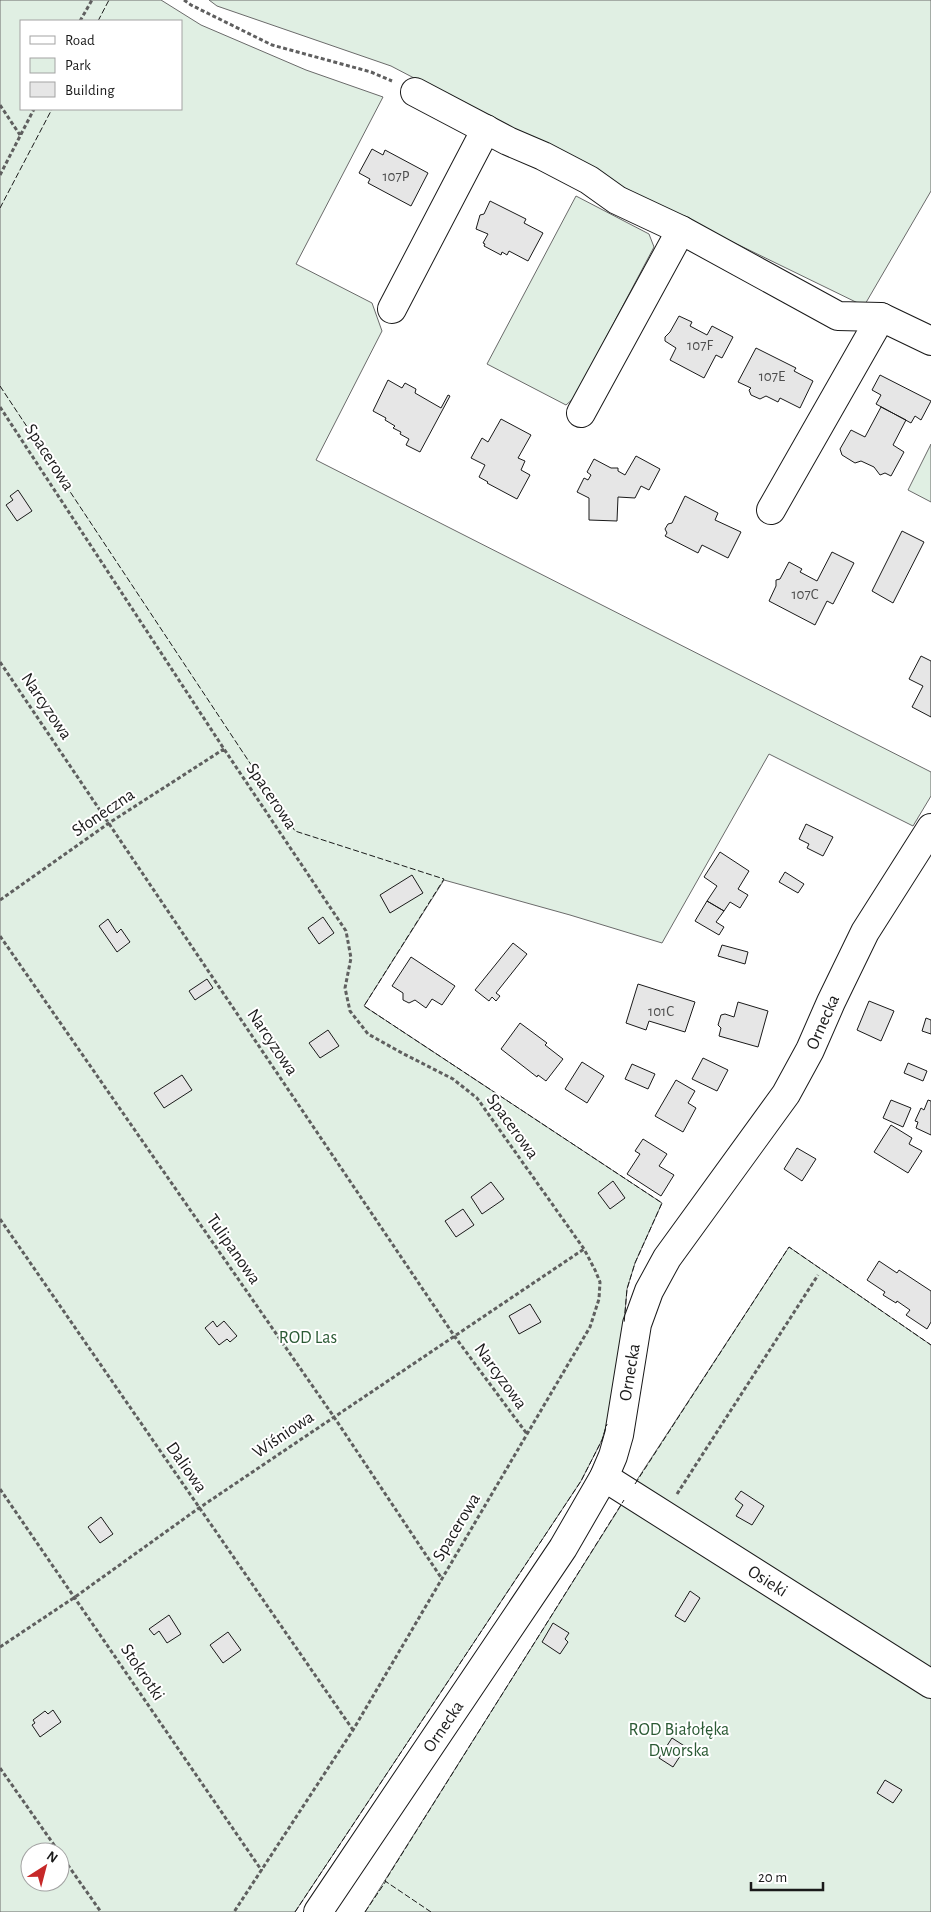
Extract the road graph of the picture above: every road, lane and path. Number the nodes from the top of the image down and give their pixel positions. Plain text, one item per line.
1 (92, 0) edge
2 (184, 0) edge
3 (81, 20) edge
4 (415, 92) joint
5 (0, 106) edge
6 (33, 110) edge
7 (486, 129) junction
8 (20, 135) junction
9 (0, 175) edge
10 (681, 230) junction
11 (392, 308) dead end
12 (881, 317) junction
13 (931, 341) edge
14 (0, 407) edge
15 (582, 412) dead end
16 (771, 510) dead end
17 (0, 662) edge
18 (224, 750) junction
19 (109, 823) junction
20 (931, 828) edge
21 (0, 900) edge
22 (0, 936) edge
23 (0, 1219) edge
24 (584, 1249) junction
25 (818, 1275) dead end
26 (454, 1337) junction
27 (334, 1417) junction
28 (527, 1434) junction
29 (604, 1477) junction
30 (0, 1489) edge
31 (676, 1494) dead end
32 (198, 1508) junction
33 (442, 1579) junction
34 (75, 1597) junction
35 (0, 1647) edge
36 (931, 1684) edge
37 (353, 1730) junction
38 (0, 1768) edge
39 (51, 1842) edge
40 (70, 1868) edge
41 (262, 1872) junction
42 (101, 1912) edge
43 (234, 1912) edge
44 (318, 1912) edge

1 - 3 path
2 - 4 path
4 - 7 street
5 - 8 path
6 - 8 path
7 - 10 street
7 - 11 street
8 - 9 path
10 - 12 street
10 - 15 street
12 - 13 street
12 - 16 street
14 - 18 path, Spacerowa
17 - 19 path, Narcyzowa
18 - 19 path, Słoneczna
18 - 24 path, Spacerowa
19 - 21 path, Słoneczna
19 - 26 path, Narcyzowa
20 - 29 street, Ornecka
22 - 27 path, Tulipanowa
23 - 32 path, Daliowa
24 - 26 path, Wiśniowa
24 - 28 path, Spacerowa
25 - 31 path
26 - 27 path, Wiśniowa
26 - 28 path, Narcyzowa
27 - 32 path, Wiśniowa
27 - 33 path, Tulipanowa
28 - 33 path, Spacerowa
29 - 36 street, Osieki
29 - 44 street, Ornecka
30 - 34 path, Stokrotki
32 - 34 path, Wiśniowa
32 - 37 path, Daliowa
33 - 37 path, Spacerowa
34 - 35 path, Wiśniowa
34 - 41 path, Stokrotki
37 - 41 path, Spacerowa
38 - 39 path
40 - 42 path
41 - 43 path, Spacerowa

